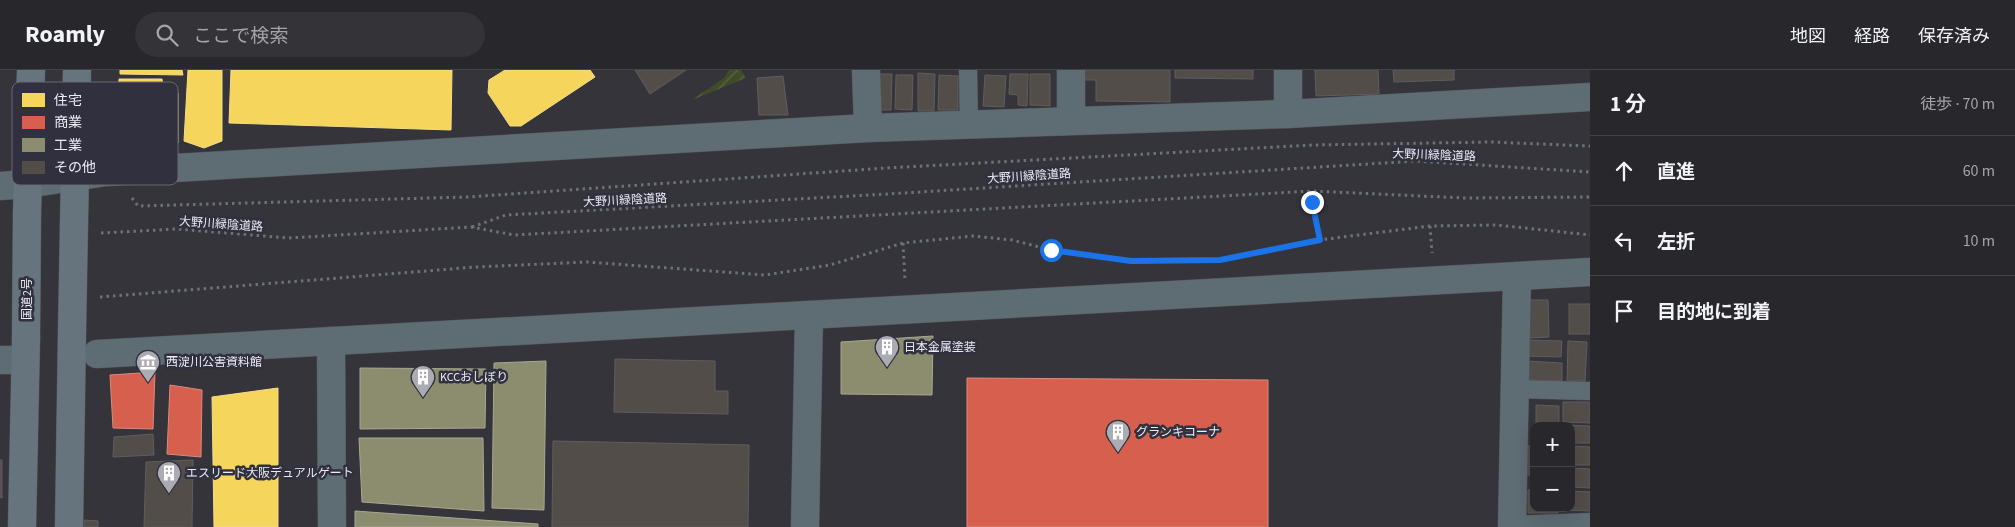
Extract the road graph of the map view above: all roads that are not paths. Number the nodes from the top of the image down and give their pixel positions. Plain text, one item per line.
1 (866, 70) edge
2 (968, 70) edge
3 (1072, 70) edge
4 (1288, 70) edge
5 (1590, 97) edge
6 (1288, 114) junction
7 (1071, 120) junction
8 (969, 124) junction
9 (868, 128) junction
10 (178, 168) edge
11 (14, 185) edge
12 (27, 185) edge
13 (77, 185) edge
14 (0, 186) edge
15 (1590, 272) edge
16 (1517, 276) junction
17 (809, 315) junction
18 (331, 341) junction
19 (17, 353) edge
20 (97, 354) dead end
21 (1514, 389) junction
22 (1590, 391) edge
23 (1590, 522) edge
24 (1512, 526) edge
25 (22, 527) edge
26 (70, 527) edge
27 (332, 527) edge
28 (805, 527) edge

1 - 9 street
2 - 8 lane
3 - 7 street
4 - 6 street
5 - 6 street
6 - 7 street
7 - 8 street
8 - 9 street
9 - 10 street
11 - 14 street
12 - 19 highway, 国道2号, bridge
13 - 26 highway, bridge
15 - 16 street
16 - 17 street
16 - 21 street
17 - 18 street
17 - 28 street
18 - 20 street
18 - 27 street
19 - 25 highway, 国道2号
21 - 22 lane
21 - 24 street
23 - 24 lane

